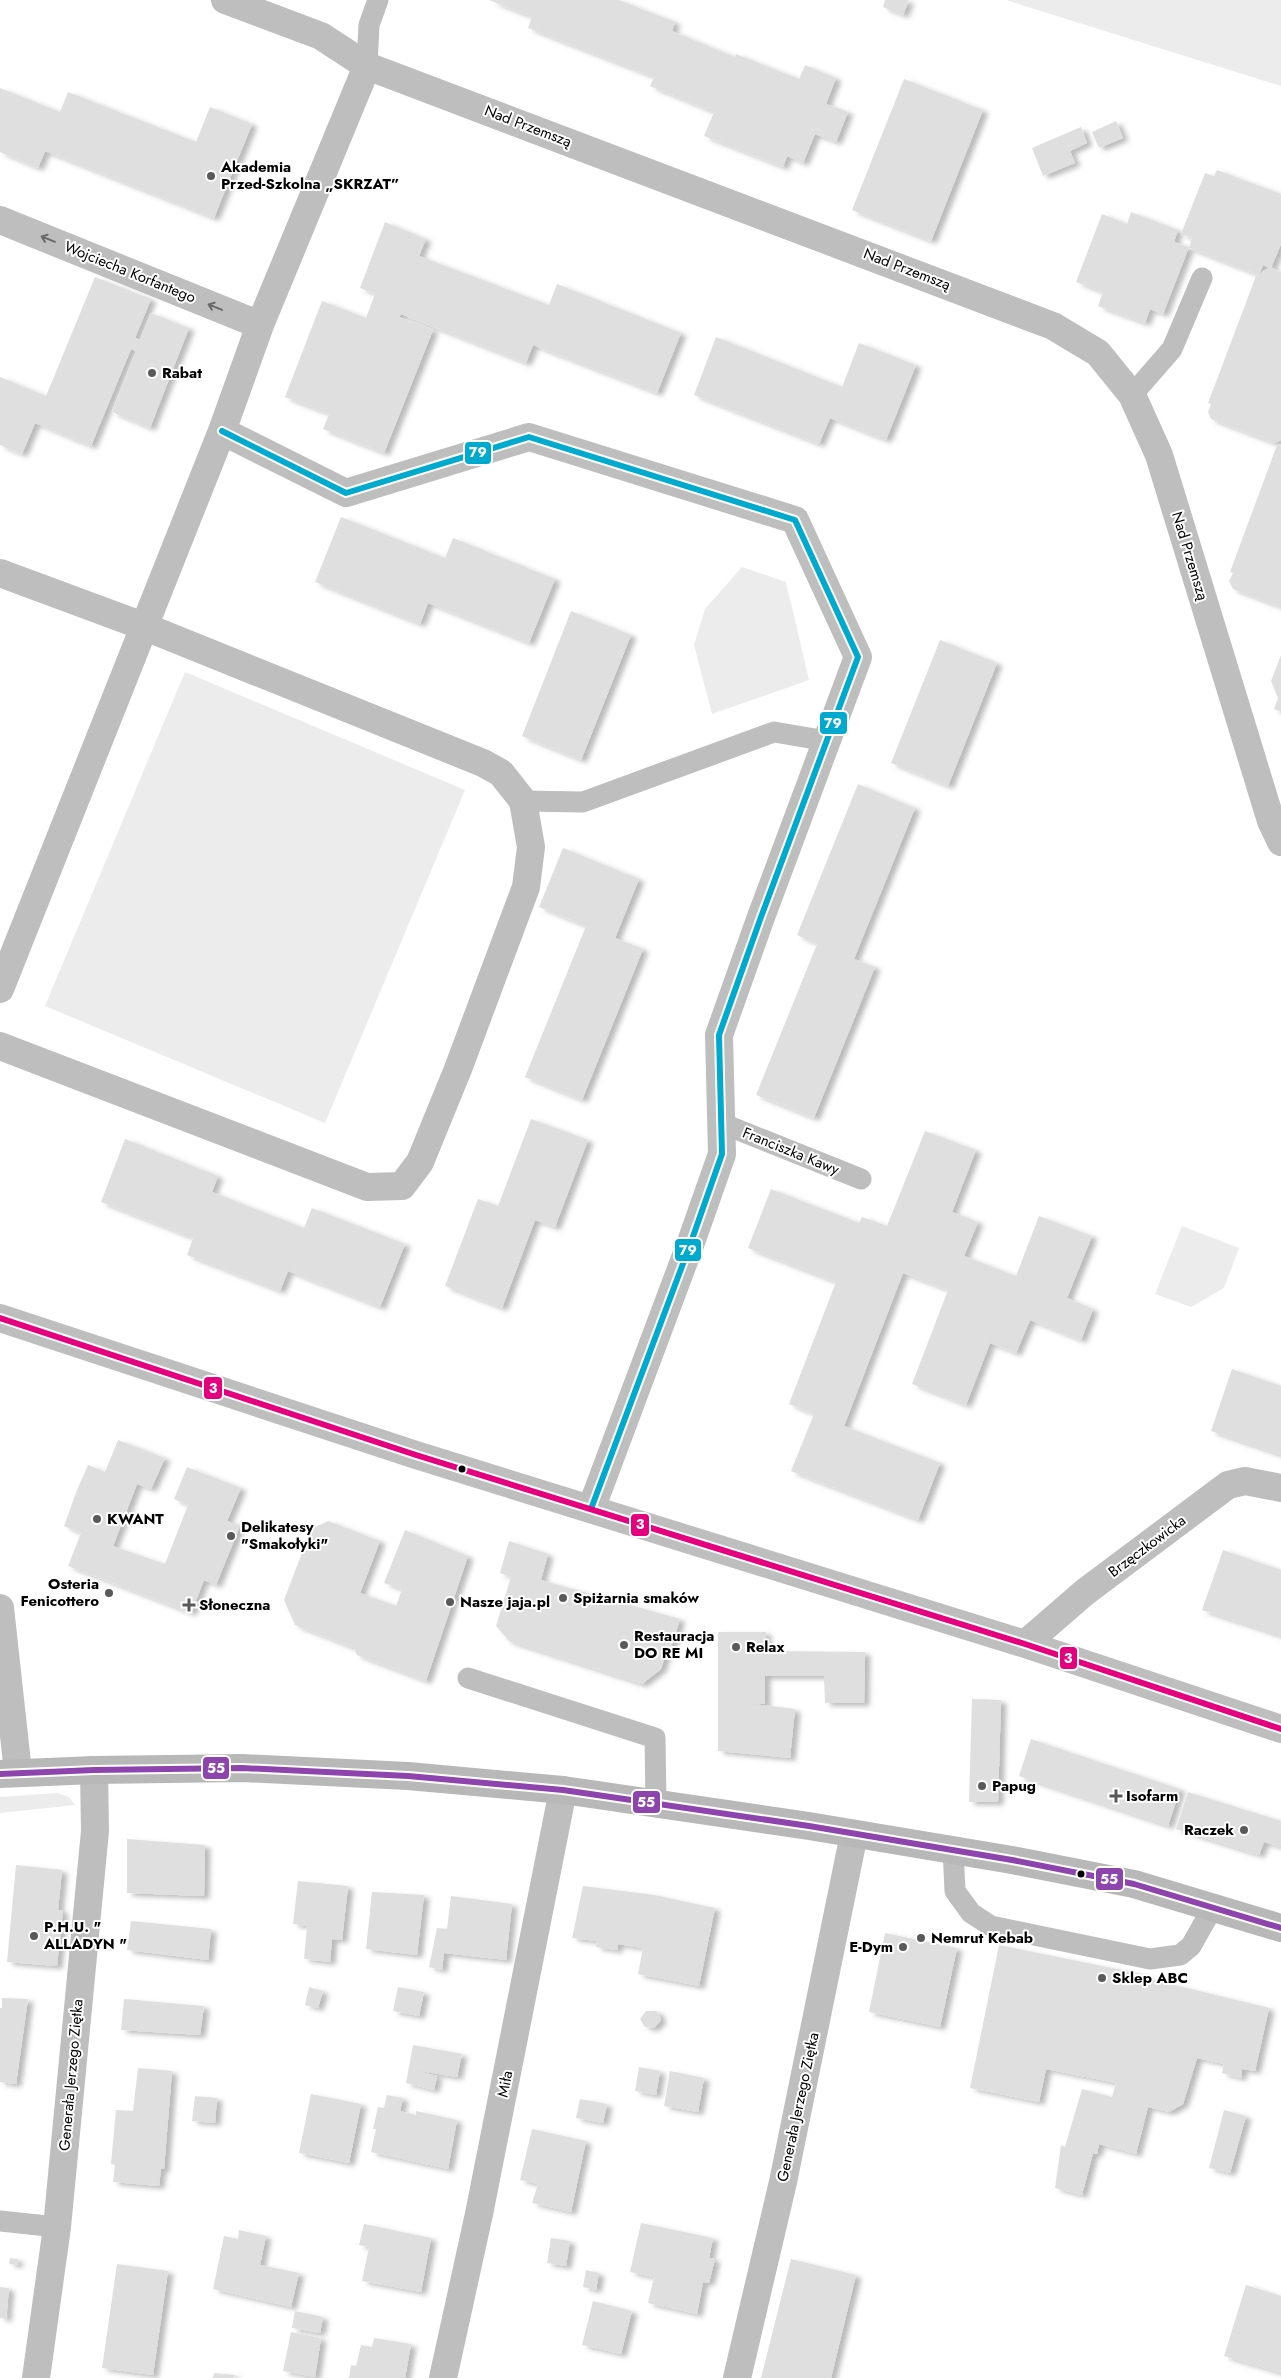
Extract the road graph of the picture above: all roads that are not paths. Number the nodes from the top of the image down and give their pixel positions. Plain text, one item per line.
1 (224, 0) edge
2 (378, 0) edge
3 (367, 66) junction
4 (0, 220) edge
5 (1202, 278) dead end
6 (260, 325) junction
7 (1132, 395) junction
8 (222, 431) junction
9 (0, 574) edge
10 (143, 626) junction
11 (827, 741) junction
12 (523, 801) junction
13 (1281, 842) edge
14 (0, 989) edge
15 (0, 1046) edge
16 (721, 1123) junction
17 (861, 1179) dead end
18 (0, 1318) edge
19 (1281, 1488) edge
20 (591, 1508) junction
21 (0, 1608) edge
22 (1025, 1644) junction
23 (468, 1678) dead end
24 (1281, 1729) edge
25 (94, 1770) junction
26 (9, 1774) edge
27 (563, 1790) junction
28 (656, 1802) junction
29 (854, 1834) junction
30 (953, 1849) junction
31 (1213, 1907) junction
32 (1281, 1928) edge
33 (0, 2221) edge
34 (57, 2227) junction
35 (36, 2378) edge
36 (443, 2378) edge
37 (737, 2378) edge

1 - 3 street, Nad Przemszą
2 - 3 lane
3 - 6 street
3 - 7 street, Nad Przemszą
6 -> 4 street, Wojciecha Korfantego
5 - 7 lane
6 - 8 street
7 - 13 street, Nad Przemszą
8 - 10 street
8 - 11 street, Franciszka Kawy
9 - 10 street
10 - 12 street
10 - 14 street
11 - 12 lane
11 - 16 street, Franciszka Kawy
12 - 15 street
16 - 17 lane, Franciszka Kawy
16 - 20 street, Franciszka Kawy
18 - 20 street
19 - 22 street, Brzęczkowicka
20 - 22 street
21 - 26 street
22 - 24 street
23 - 28 lane
25 - 26 main road
25 - 27 main road
25 - 34 street, Generała Jerzego Ziętka
27 - 28 main road
27 - 36 street, Miła
28 - 29 main road
29 - 30 main road
29 - 37 street, Generała Jerzego Ziętka
30 - 31 main road
30 - 31 lane
31 - 32 main road
33 - 34 lane
34 - 35 street, Generała Jerzego Ziętka

